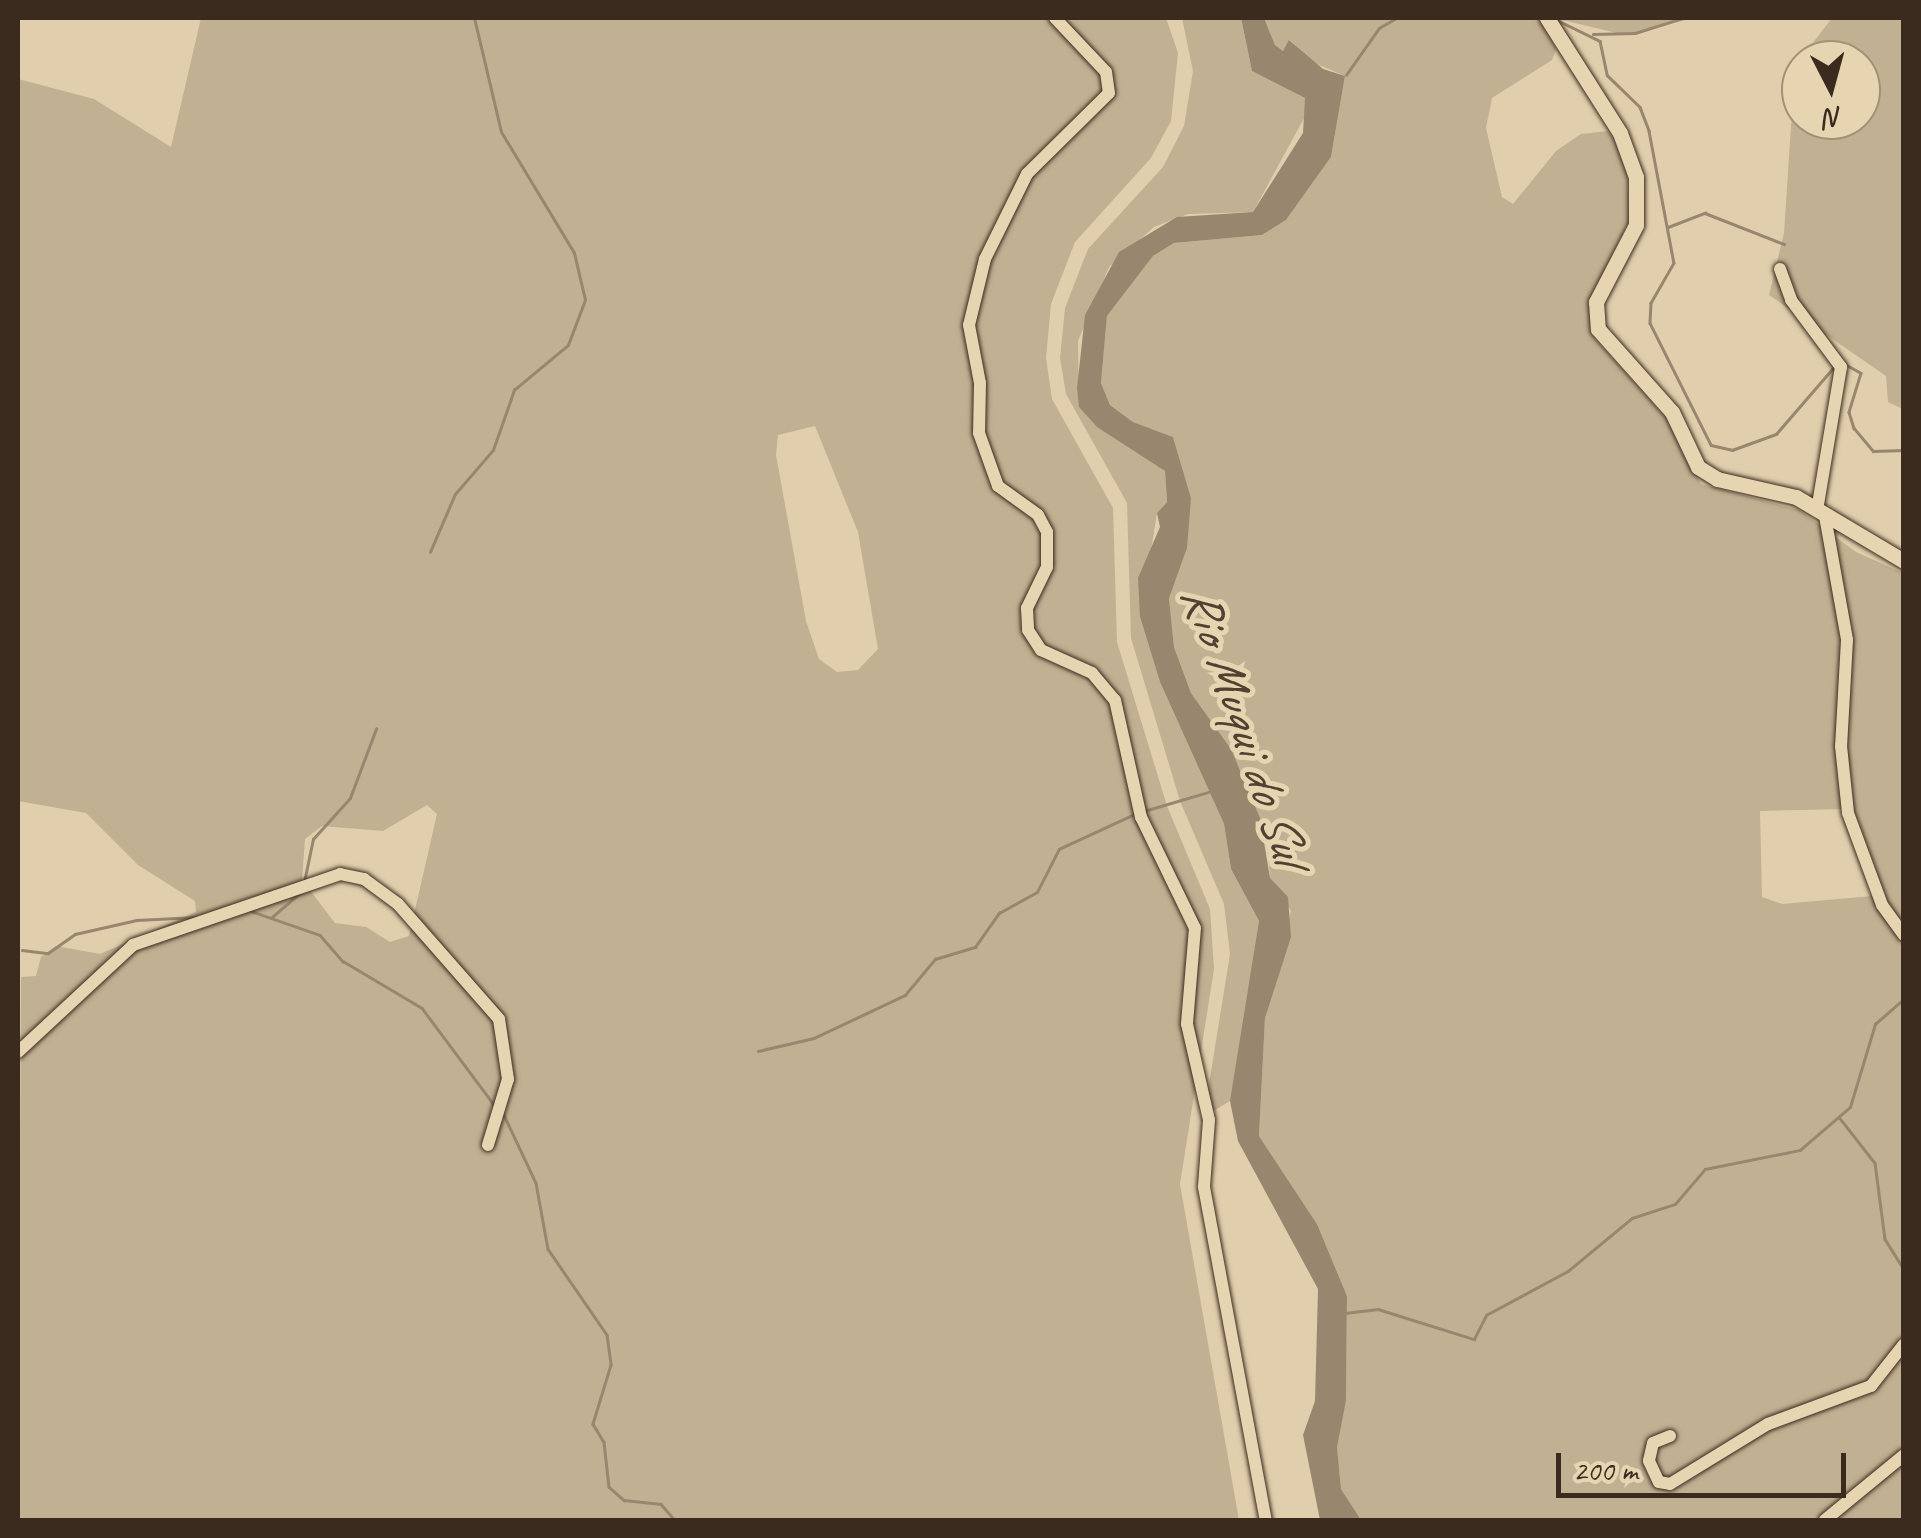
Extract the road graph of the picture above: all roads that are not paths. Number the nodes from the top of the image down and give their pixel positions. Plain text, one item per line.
1 (1055, 18) edge
2 (1546, 18) edge
3 (1780, 269) dead end
4 (1821, 513) junction
5 (1904, 561) edge
6 (1904, 935) edge
7 (18, 1052) edge
8 (488, 1145) dead end
9 (1904, 1344) edge
10 (1670, 1436) dead end
11 (1904, 1455) edge
12 (1266, 1520) edge
13 (1825, 1520) edge

1 - 12 street
2 - 4 main road
3 - 4 street
4 - 5 main road
4 - 6 street
7 - 8 street
9 - 10 street
11 - 13 street

